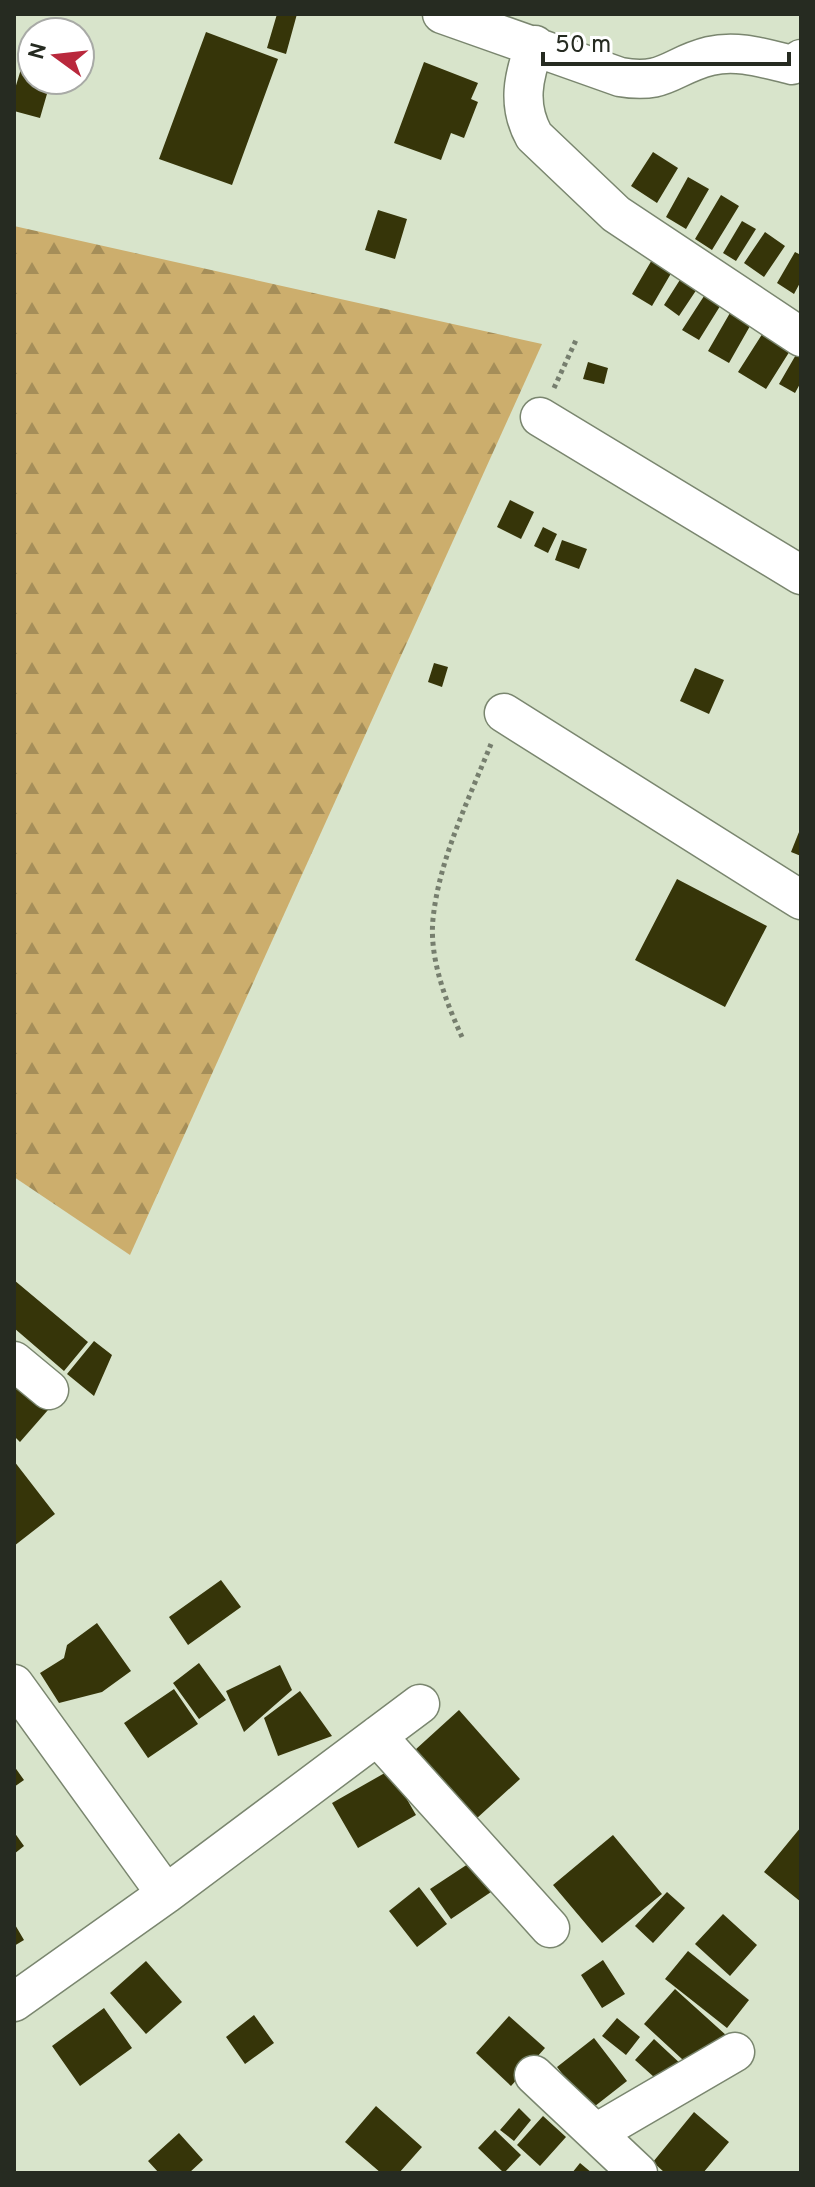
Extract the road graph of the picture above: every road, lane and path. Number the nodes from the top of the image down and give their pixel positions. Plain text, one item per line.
1 (442, 14) edge
2 (535, 45) junction
3 (798, 64) edge
4 (801, 337) edge
5 (577, 338) dead end
6 (540, 417) joint
7 (801, 575) edge
8 (504, 713) joint
9 (801, 900) edge
10 (462, 1037) dead end
11 (14, 1361) edge
12 (49, 1390) dead end
13 (14, 1684) edge
14 (420, 1704) dead end
15 (377, 1736) junction
16 (166, 1894) junction
17 (550, 1928) dead end
18 (14, 2002) edge
19 (735, 2052) dead end
20 (534, 2075) dead end
21 (596, 2133) junction
22 (638, 2173) edge

1 - 2 street
2 - 3 street
2 - 4 street
5 - 6 path
6 - 7 street
8 - 9 street
8 - 10 path
11 - 12 street
13 - 16 street
14 - 15 street
15 - 16 street
15 - 17 street
16 - 18 street
19 - 21 street
20 - 21 street
21 - 22 street

